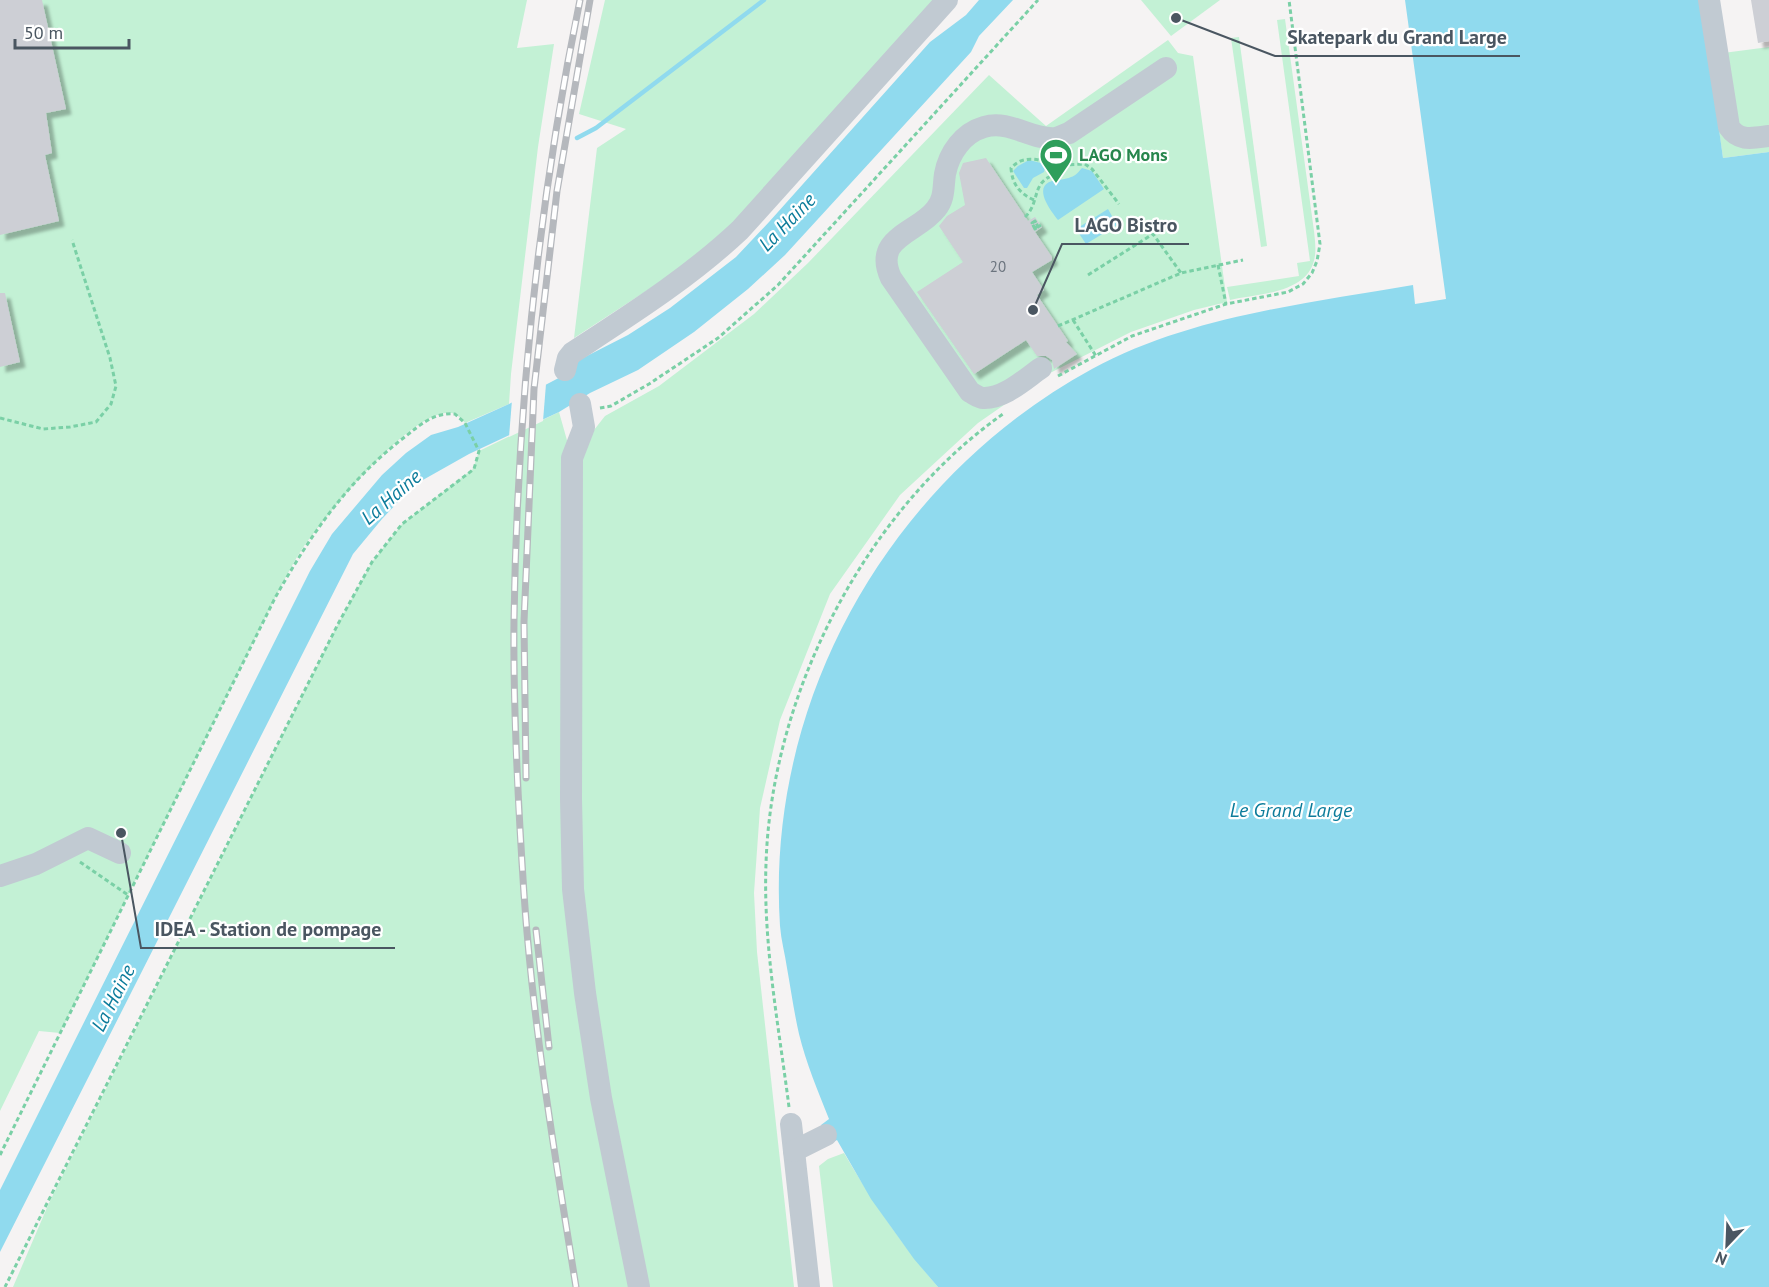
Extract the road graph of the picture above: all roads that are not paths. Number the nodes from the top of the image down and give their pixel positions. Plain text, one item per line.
1 (947, 0) edge
2 (1708, 0) edge
3 (1166, 68) dead end
4 (1769, 136) edge
5 (565, 370) dead end
6 (1048, 373) road end
7 (580, 404) road end
8 (120, 853) dead end
9 (0, 876) edge
10 (791, 1124) road end
11 (826, 1135) dead end
12 (794, 1151) junction
13 (639, 1287) edge
14 (808, 1287) edge

1 - 5 street
2 - 4 street
3 - 6 street
7 - 13 street
8 - 9 street
10 - 12 street
11 - 12 street
12 - 14 street

